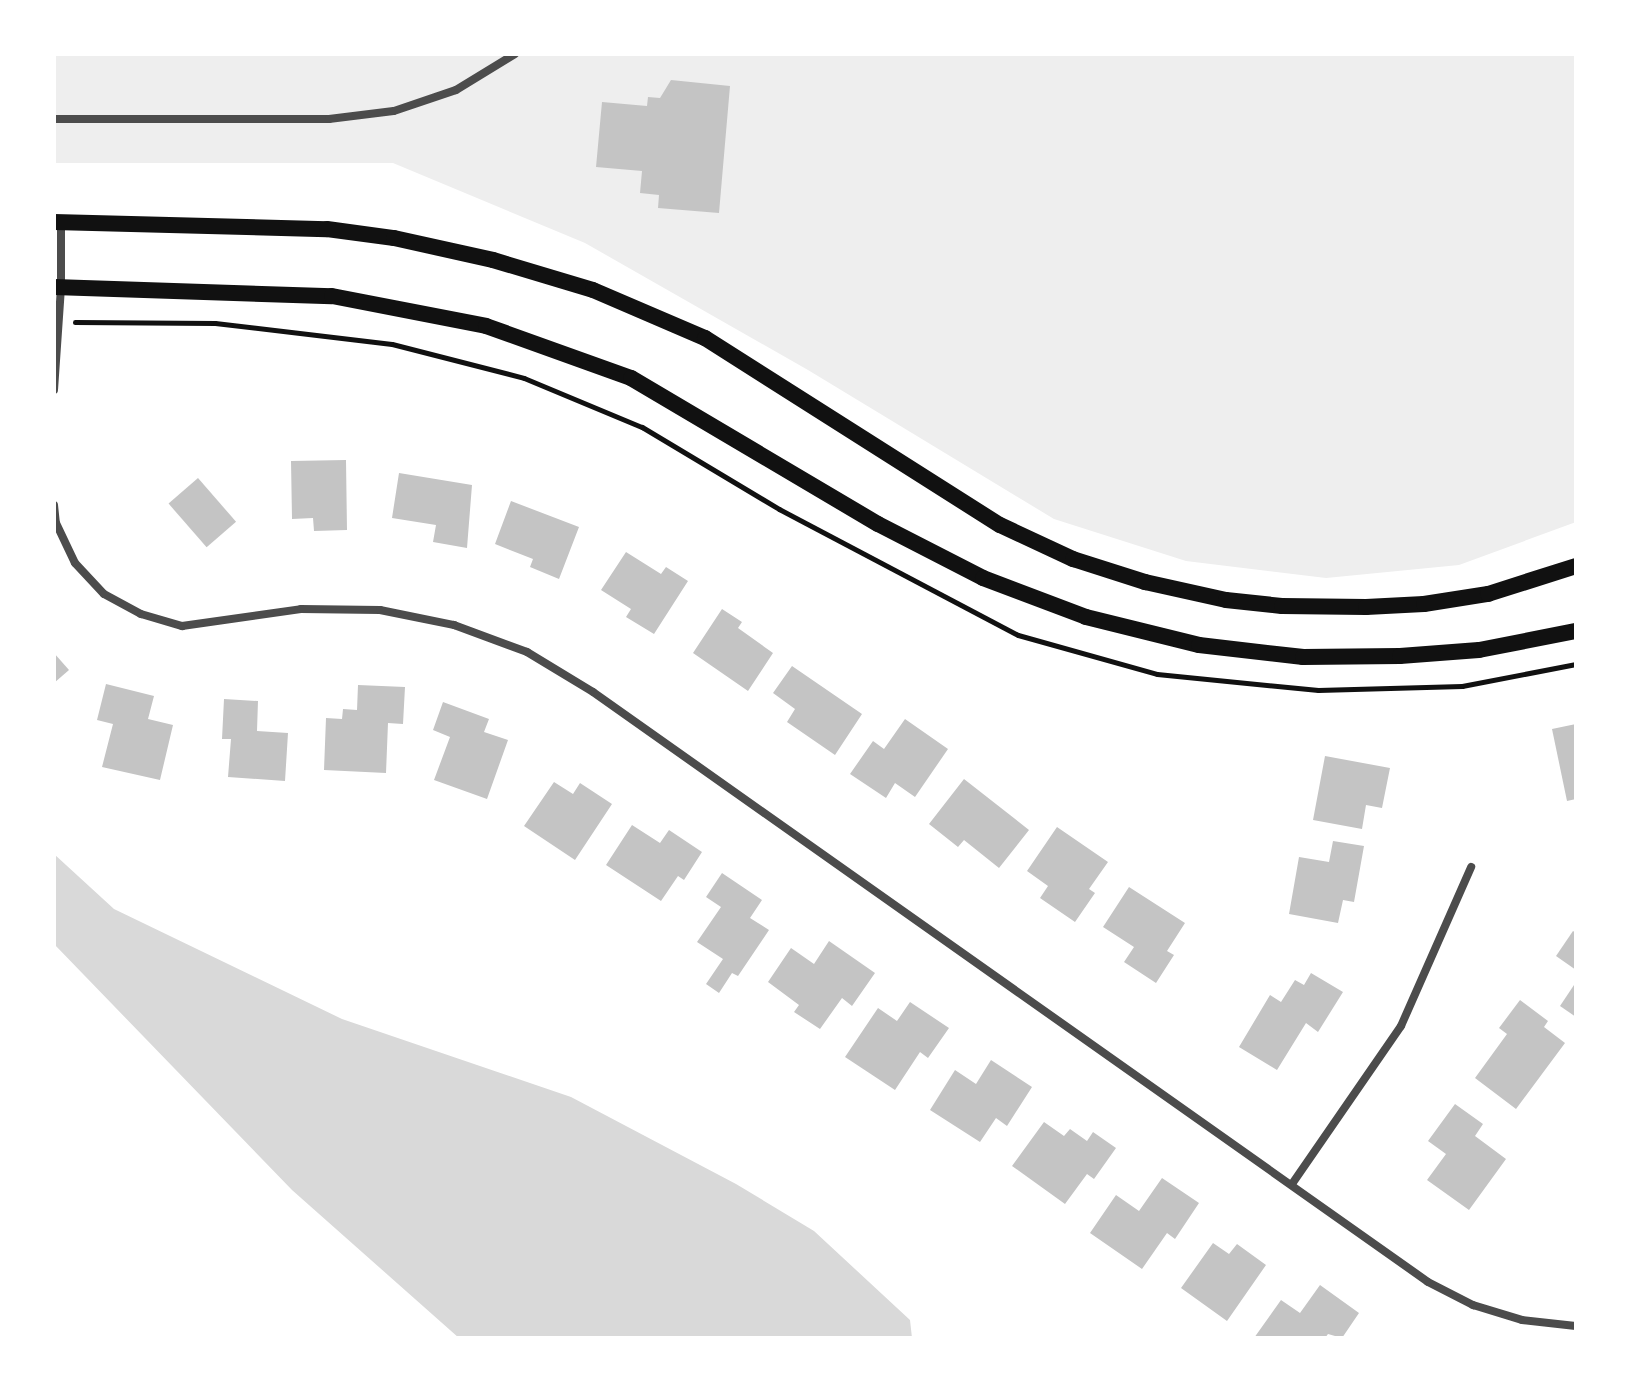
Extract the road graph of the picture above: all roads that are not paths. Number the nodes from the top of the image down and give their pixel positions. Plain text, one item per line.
1 (515, 54) edge
2 (54, 119) edge
3 (58, 222) edge
4 (58, 287) edge
5 (54, 390) edge
6 (54, 505) edge
7 (1576, 566) edge
8 (1576, 631) edge
9 (1471, 867) dead end
10 (1292, 1184) junction
11 (1576, 1326) edge

1 - 2 street
3 - 4 street
3 - 7 main road
4 - 5 street
4 - 8 main road
6 - 10 street
9 - 10 street
10 - 11 street

